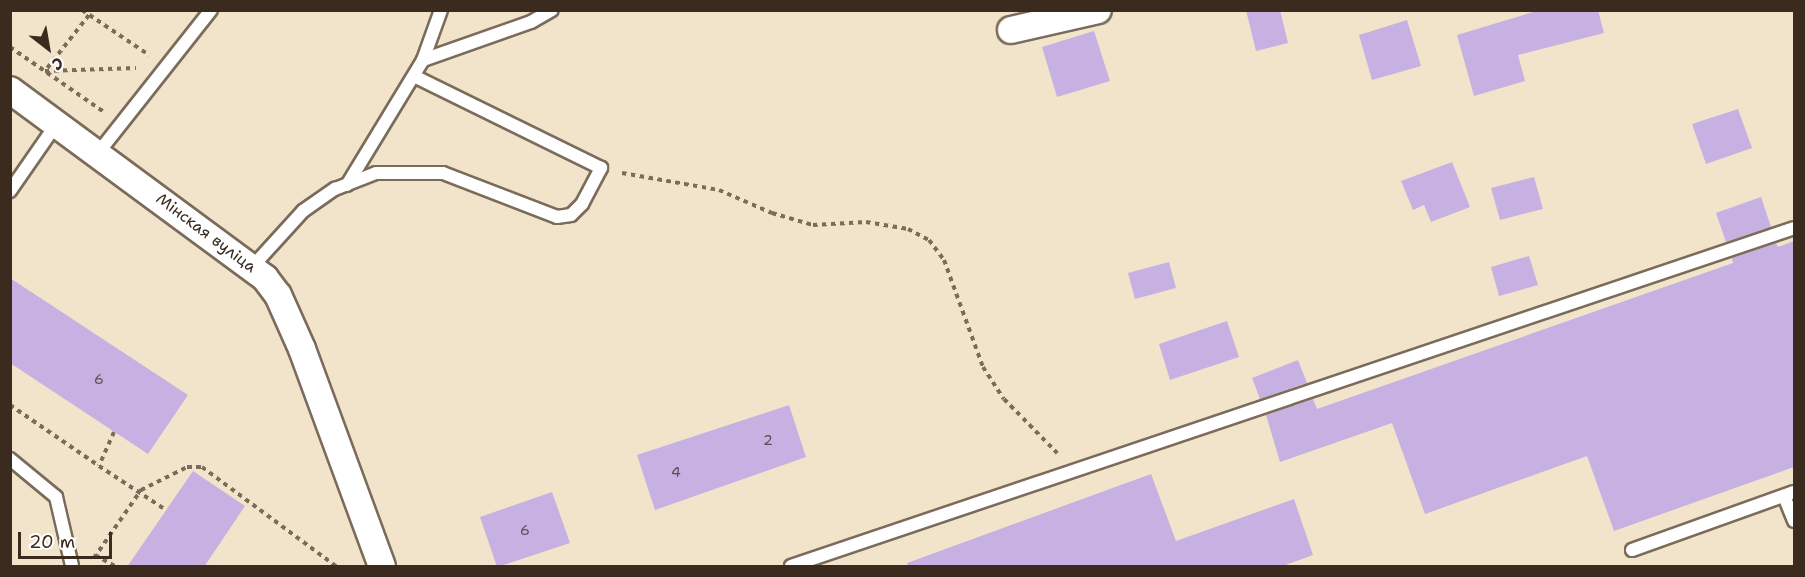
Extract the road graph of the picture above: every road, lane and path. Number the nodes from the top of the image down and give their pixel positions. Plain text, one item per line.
1 (82, 10) edge
2 (211, 10) edge
3 (441, 10) edge
4 (552, 10) edge
5 (1098, 10) edge
6 (89, 15) junction
7 (1011, 30) dead end
8 (10, 47) edge
9 (423, 60) junction
10 (167, 67) junction
11 (45, 71) junction
12 (414, 76) junction
13 (10, 90) edge
14 (57, 123) junction
15 (122, 124) junction
16 (98, 153) junction
17 (601, 168) junction
18 (347, 184) junction
19 (10, 191) edge
20 (1794, 228) edge
21 (253, 266) junction
22 (10, 405) edge
23 (114, 432) dead end
24 (10, 459) edge
25 (99, 466) junction
26 (1081, 469) junction
27 (139, 492) junction
28 (1789, 494) edge
29 (166, 510) dead end
30 (1794, 521) edge
31 (1632, 550) dead end
32 (96, 555) junction
33 (72, 567) edge
34 (88, 567) edge
35 (115, 567) edge
36 (336, 567) edge
37 (382, 567) edge
38 (791, 567) edge

1 - 6 path
2 - 10 lane
3 - 9 lane
4 - 9 lane
5 - 7 street
6 - 10 path
6 - 11 path
8 - 11 path
9 - 12 lane
10 - 11 path
10 - 15 lane
11 - 15 path
12 - 17 lane
12 - 18 lane
13 - 14 street, Мінская вуліца
14 - 16 street, Мінская вуліца
14 - 19 lane
15 - 16 lane
16 - 21 street, Мінская вуліца
17 - 18 lane
17 - 26 path
18 - 21 lane
20 - 26 lane
21 - 37 street, Мінская вуліца
22 - 25 path
23 - 25 path
24 - 33 lane
25 - 27 path
26 - 38 lane
27 - 29 path
27 - 32 path
27 - 36 path
28 - 30 lane
28 - 31 lane
32 - 34 path
32 - 35 path

